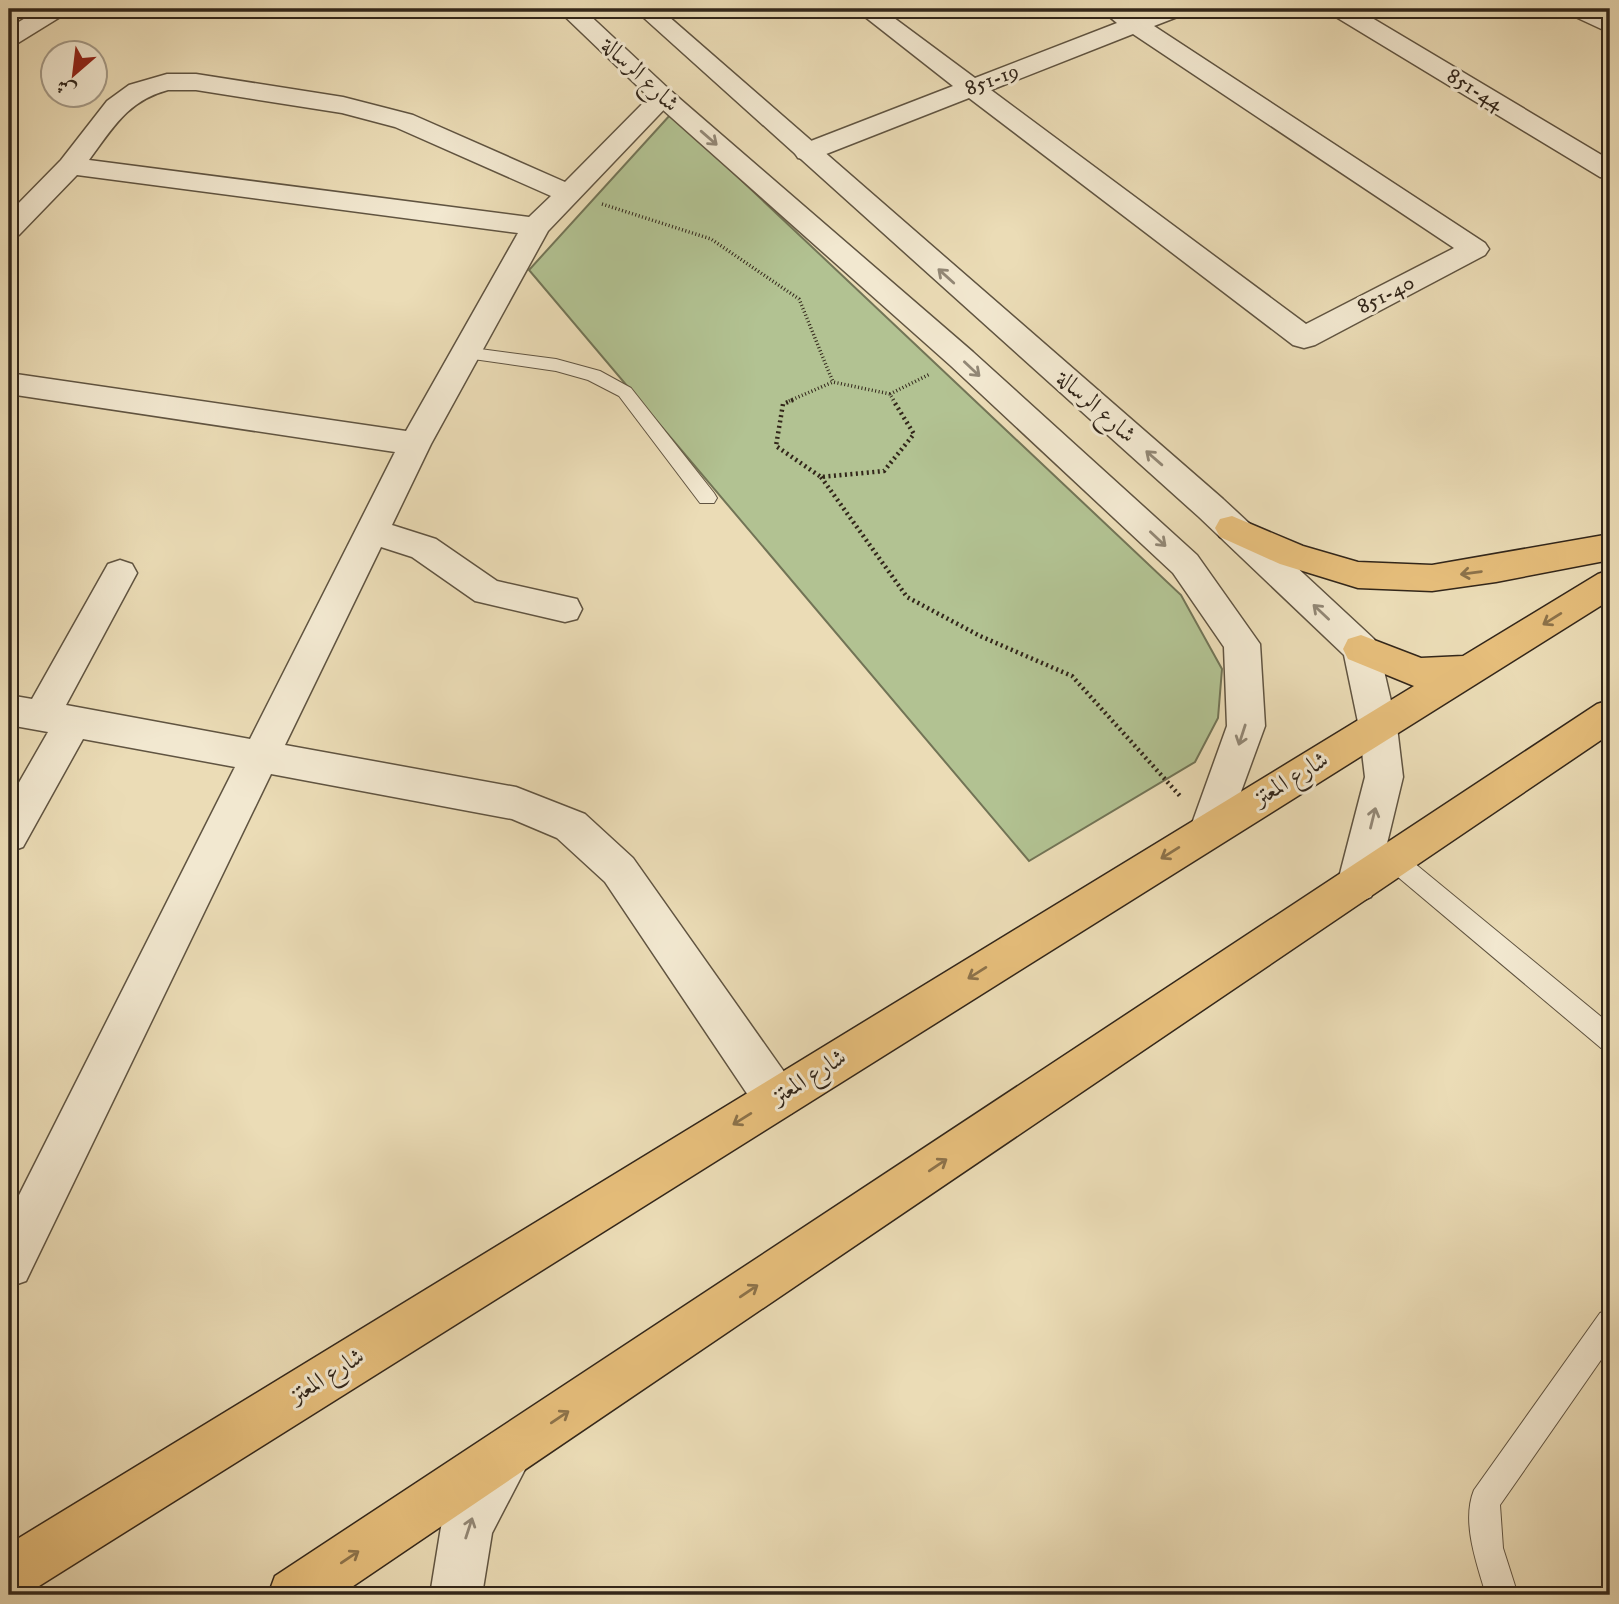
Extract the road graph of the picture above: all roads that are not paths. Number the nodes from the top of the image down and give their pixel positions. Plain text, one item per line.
1 (56, 9) edge
2 (569, 9) edge
3 (646, 9) edge
4 (867, 9) edge
5 (1112, 9) edge
6 (1176, 9) edge
7 (1340, 9) edge
8 (1578, 9) edge
9 (1135, 24) junction
10 (1610, 26) edge
11 (9, 38) edge
12 (972, 88) junction
13 (663, 97) junction
14 (807, 152) junction
15 (71, 166) junction
16 (1610, 171) edge
17 (567, 193) junction
18 (536, 227) junction
19 (9, 229) edge
20 (983, 309) junction
21 (931, 331) junction
22 (466, 353) junction
23 (9, 383) edge
24 (415, 444) junction
25 (708, 498) dead end
26 (1232, 528) junction
27 (371, 531) junction
28 (1610, 547) edge
29 (120, 573) dead end
30 (1610, 583) edge
31 (565, 609) dead end
32 (1361, 649) junction
33 (1470, 670) junction
34 (1610, 715) edge
35 (41, 716) edge
36 (1378, 727) junction
37 (260, 754) junction
38 (1209, 829) junction
39 (9, 835) edge
40 (1394, 860) junction
41 (1357, 885) junction
42 (1610, 1040) edge
43 (776, 1098) junction
44 (9, 1265) edge
45 (1610, 1323) edge
46 (509, 1452) junction
47 (184, 1465) junction
48 (9, 1544) edge
49 (9, 1574) edge
50 (294, 1595) edge
51 (456, 1595) edge
52 (1502, 1595) edge

1 - 11 street
2 - 13 street, شارع الرسالة
3 - 14 street, شارع الرسالة
4 - 12 street
5 - 9 street
6 - 9 street, 851-19
7 - 16 street, 851-44
8 - 10 street
9 - 12 street, 851-19
9 - 12 street, 851-40
12 - 14 street, 851-19
13 - 17 street
13 -> 21 street, شارع الرسالة
20 -> 14 street, شارع الرسالة
15 - 17 street
15 - 18 street
15 - 19 street
17 - 18 street
18 - 22 street
20 - 21 street
26 -> 20 street, شارع الرسالة
21 -> 38 street, شارع الرسالة
22 - 24 street
22 - 25 lane
23 - 24 street
24 - 27 street
28 -> 26 main road
32 -> 26 street, شارع الرسالة
27 - 31 street
27 - 37 street
29 - 35 street
30 -> 33 main road, شارع المعتز
32 - 33 main road
32 - 36 street
33 - 36 main road, شارع المعتز
34 - 40 main road
35 - 37 street
35 - 39 street
36 - 38 main road, شارع المعتز
41 -> 36 street
37 - 43 street
37 - 44 street
38 -> 43 main road, شارع المعتز
40 - 41 main road
40 - 42 lane
46 -> 41 main road
43 -> 47 main road, شارع المعتز
45 - 52 lane
50 -> 46 main road
51 -> 46 street
47 - 48 main road
47 - 49 main road, شارع المعتز

